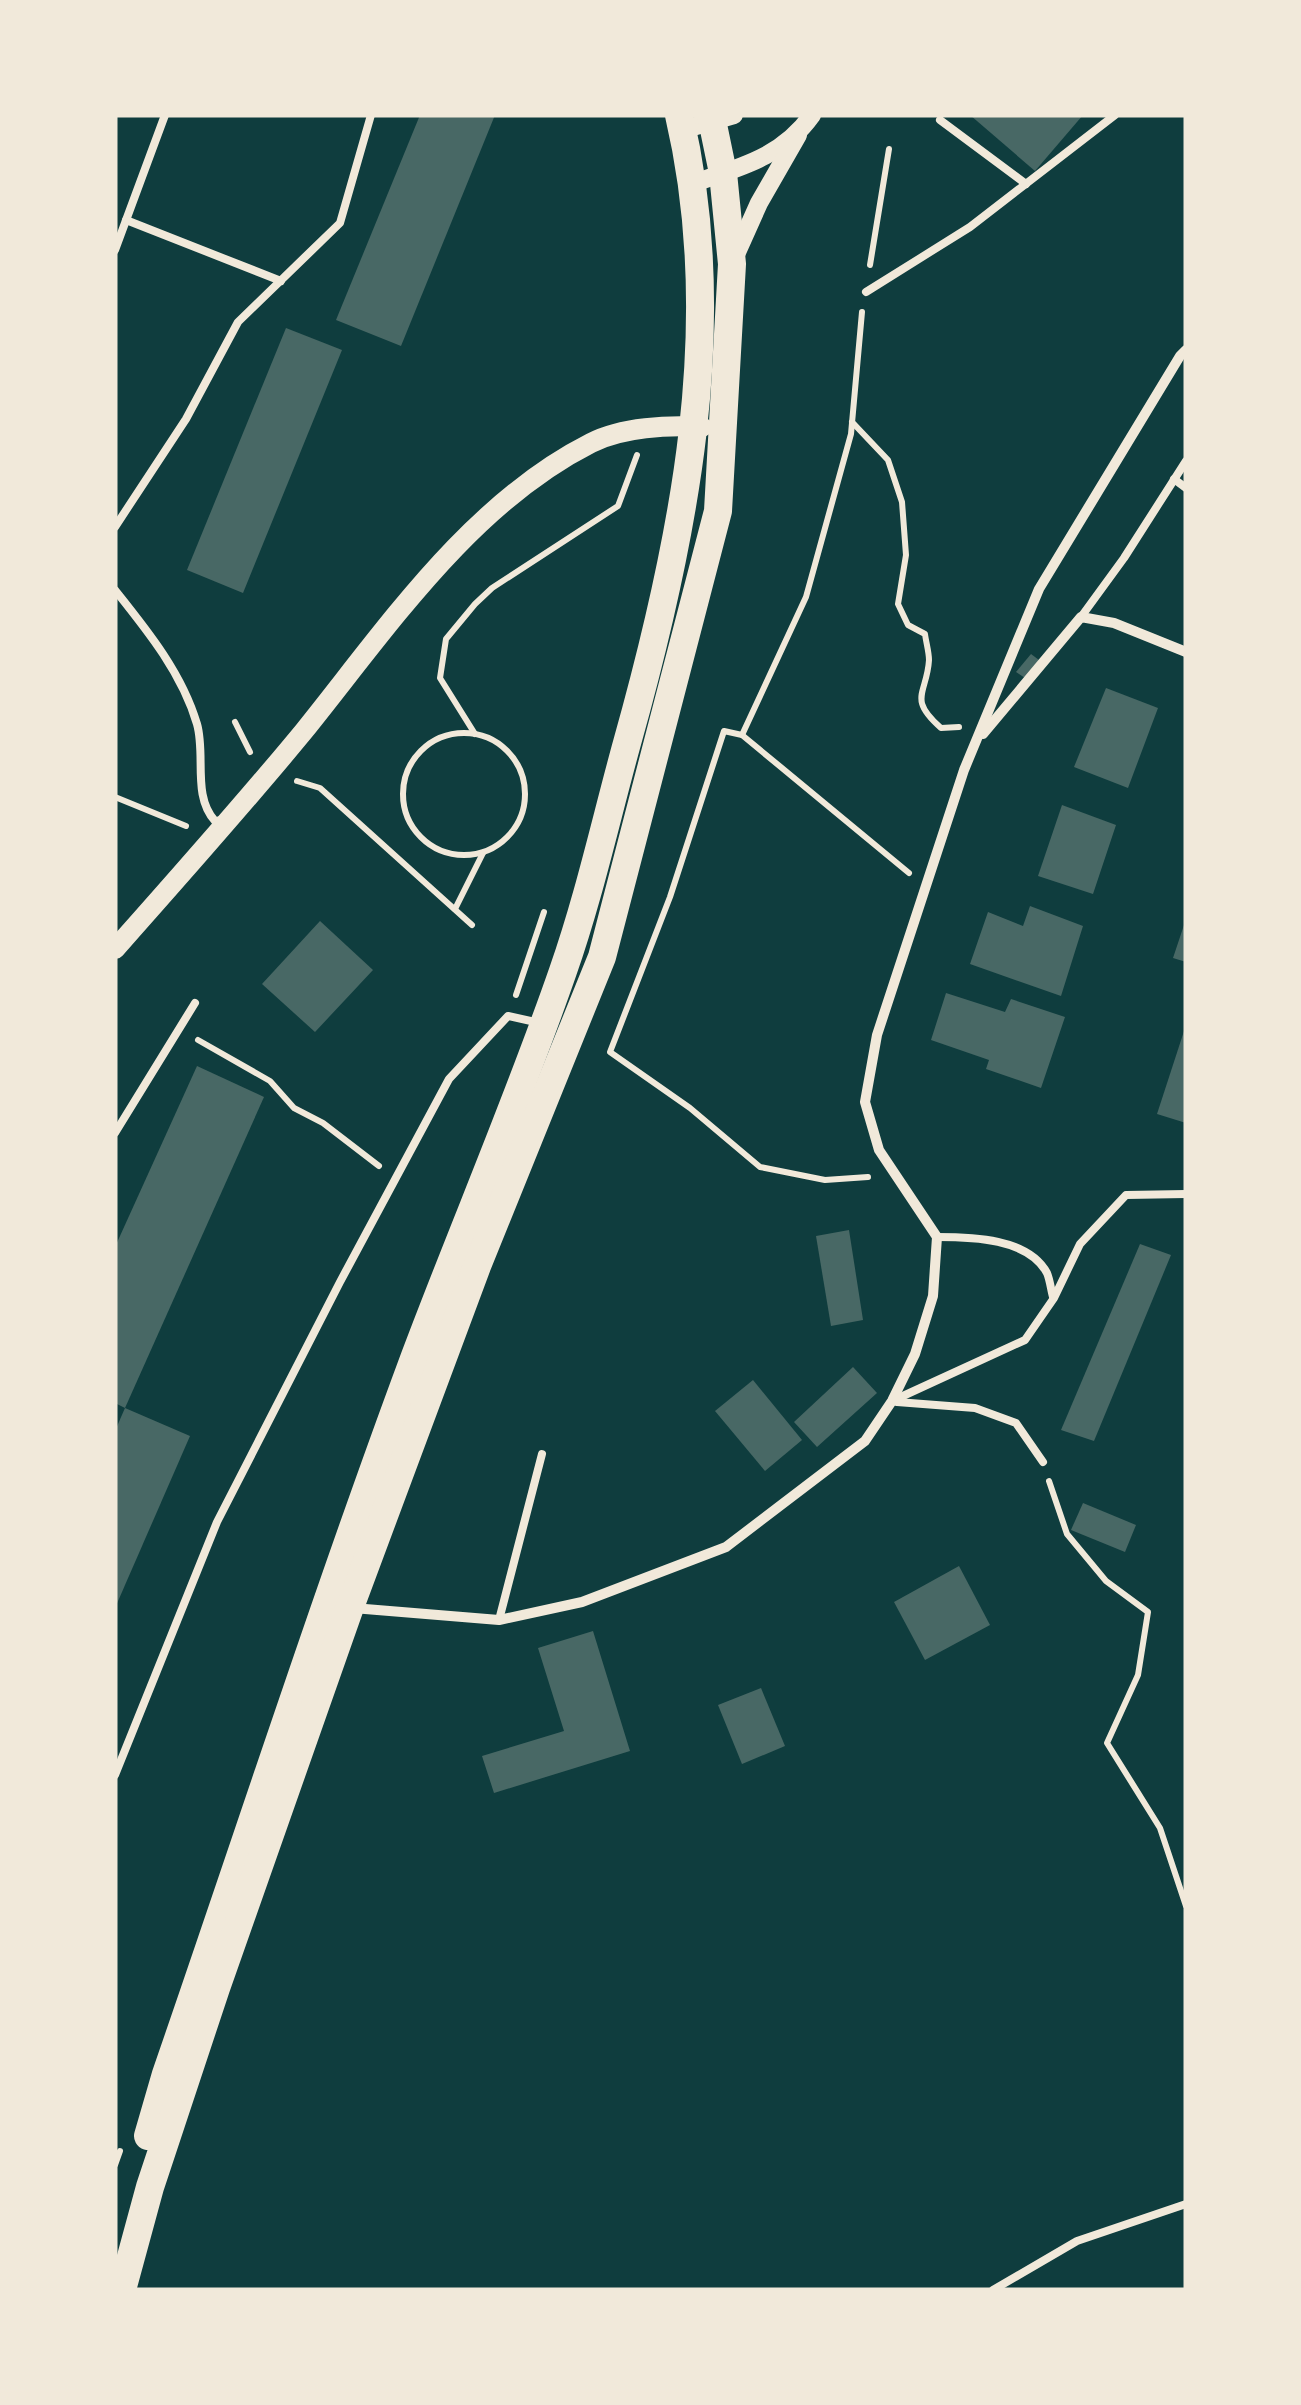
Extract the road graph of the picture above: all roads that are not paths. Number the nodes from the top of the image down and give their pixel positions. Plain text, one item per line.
1 (165, 115) edge
2 (372, 115) edge
3 (812, 115) edge
4 (1115, 115) edge
5 (720, 117) edge
6 (940, 120) dead end
7 (681, 122) edge
8 (798, 135) junction
9 (724, 172) junction
10 (694, 183) junction
11 (1026, 184) junction
12 (126, 220) junction
13 (115, 250) edge
14 (732, 264) junction
15 (280, 281) junction
16 (866, 292) dead end
17 (1186, 350) edge
18 (692, 426) junction
19 (724, 428) junction
20 (1172, 461) dead end
21 (1186, 461) edge
22 (1176, 475) junction
23 (1186, 488) edge
24 (115, 527) edge
25 (115, 590) edge
26 (1081, 617) junction
27 (1186, 652) edge
28 (975, 744) junction
29 (233, 818) junction
30 (115, 948) edge
31 (195, 1004) dead end
32 (544, 1024) junction
33 (115, 1133) edge
34 (1186, 1194) edge
35 (937, 1237) junction
36 (1054, 1298) junction
37 (892, 1402) junction
38 (542, 1454) dead end
39 (1043, 1462) road end
40 (350, 1608) junction
41 (499, 1620) junction
42 (115, 1775) edge
43 (1186, 2204) edge
44 (115, 2252) edge
45 (122, 2290) edge
46 (993, 2290) edge

1 - 12 lane
2 - 15 lane
3 - 8 street
4 - 11 lane
5 - 7 street
5 - 9 highway
6 - 11 lane
7 - 10 highway
8 - 9 street
8 - 14 street
9 - 10 street
9 - 14 highway
10 - 18 highway
11 - 16 lane
12 - 13 lane
12 - 15 lane
14 - 19 highway
15 - 24 lane
17 - 28 street
18 - 19 main road
18 - 29 main road
18 - 32 highway
19 - 40 highway
20 - 22 lane
21 - 22 lane
22 - 23 lane
22 - 26 lane
25 - 29 lane
26 - 27 street
26 - 28 street
28 - 35 street
29 - 30 main road
31 - 33 lane
32 - 42 lane
32 - 44 highway
34 - 36 lane
35 - 36 lane
35 - 37 street
36 - 37 lane
37 - 39 lane
37 - 41 street
38 - 41 lane
40 - 41 street
40 - 45 highway
43 - 46 lane

